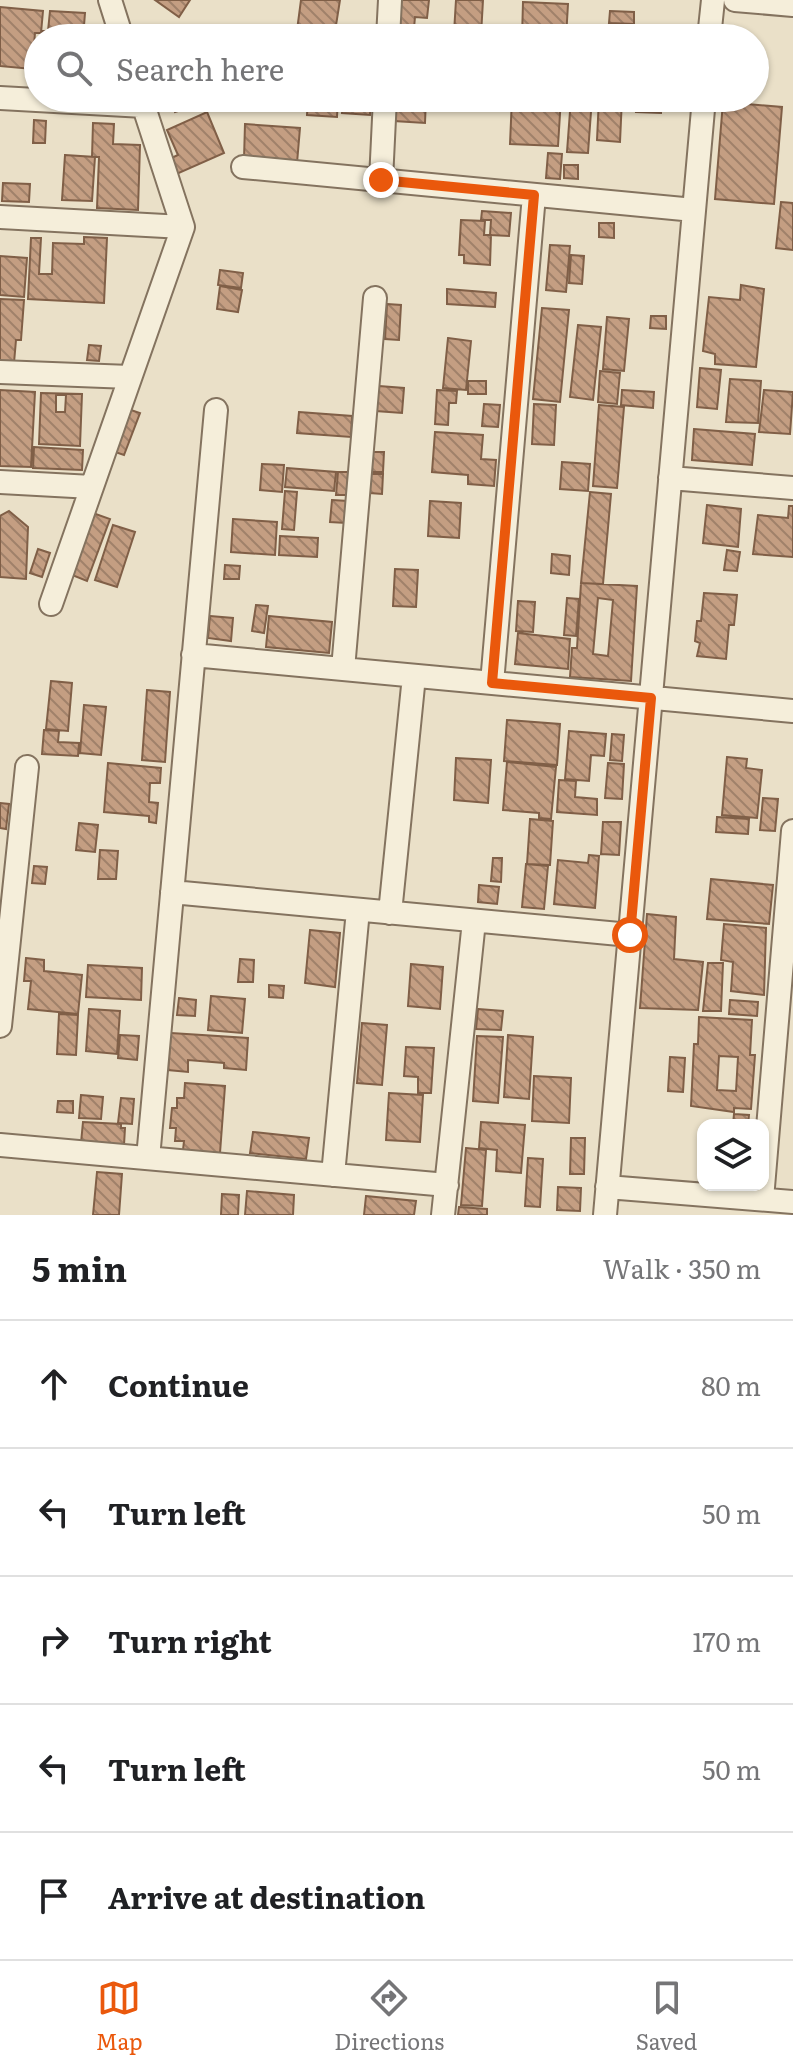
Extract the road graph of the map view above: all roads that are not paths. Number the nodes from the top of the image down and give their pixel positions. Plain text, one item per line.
1 (110, 0) edge
2 (390, 0) edge
3 (713, 0) edge
4 (735, 0) edge
5 (793, 5) edge
6 (118, 24) edge
7 (389, 24) edge
8 (710, 24) edge
9 (0, 98) edge
10 (24, 99) edge
11 (146, 112) edge
12 (384, 112) edge
13 (703, 112) edge
14 (243, 167) dead end
15 (381, 180) junction
16 (534, 195) junction
17 (694, 210) junction
18 (0, 217) edge
19 (183, 227) junction
20 (375, 298) dead end
21 (0, 372) edge
22 (130, 377) junction
23 (216, 410) dead end
24 (670, 478) junction
25 (0, 482) edge
26 (92, 487) junction
27 (793, 488) edge
28 (51, 604) dead end
29 (193, 655) junction
30 (343, 669) junction
31 (414, 676) junction
32 (492, 683) junction
33 (651, 698) junction
34 (793, 711) edge
35 (27, 767) dead end
36 (793, 831) edge
37 (172, 892) junction
38 (358, 910) junction
39 (390, 913) junction
40 (474, 921) junction
41 (630, 935) junction
42 (789, 936) edge
43 (0, 1026) edge
44 (0, 1145) edge
45 (148, 1158) junction
46 (333, 1175) junction
47 (447, 1185) junction
48 (607, 1187) junction
49 (762, 1199) junction
50 (793, 1202) edge
51 (443, 1215) edge
52 (605, 1215) edge

1 - 6 street
2 - 7 street
3 - 8 street
4 - 5 street
9 - 10 street
11 - 19 street
12 - 15 street
13 - 17 street
14 - 15 street
15 - 16 street
16 - 17 street
16 - 32 street
17 - 24 street
18 - 19 street
19 - 22 street
20 - 30 street
21 - 22 street
22 - 26 street
23 - 29 street
24 - 27 street
24 - 33 street
25 - 26 street
26 - 28 street
29 - 30 street
29 - 37 street
30 - 31 street
31 - 32 street
31 - 39 street
32 - 33 street
33 - 34 street
33 - 41 street
35 - 43 street
36 - 42 street
37 - 38 street
37 - 45 street
38 - 39 street
38 - 46 street
39 - 40 street
40 - 41 street
40 - 47 street
41 - 48 street
42 - 49 street
44 - 45 street
45 - 46 street
46 - 47 street
47 - 51 street
48 - 49 street
48 - 52 street
49 - 50 street

